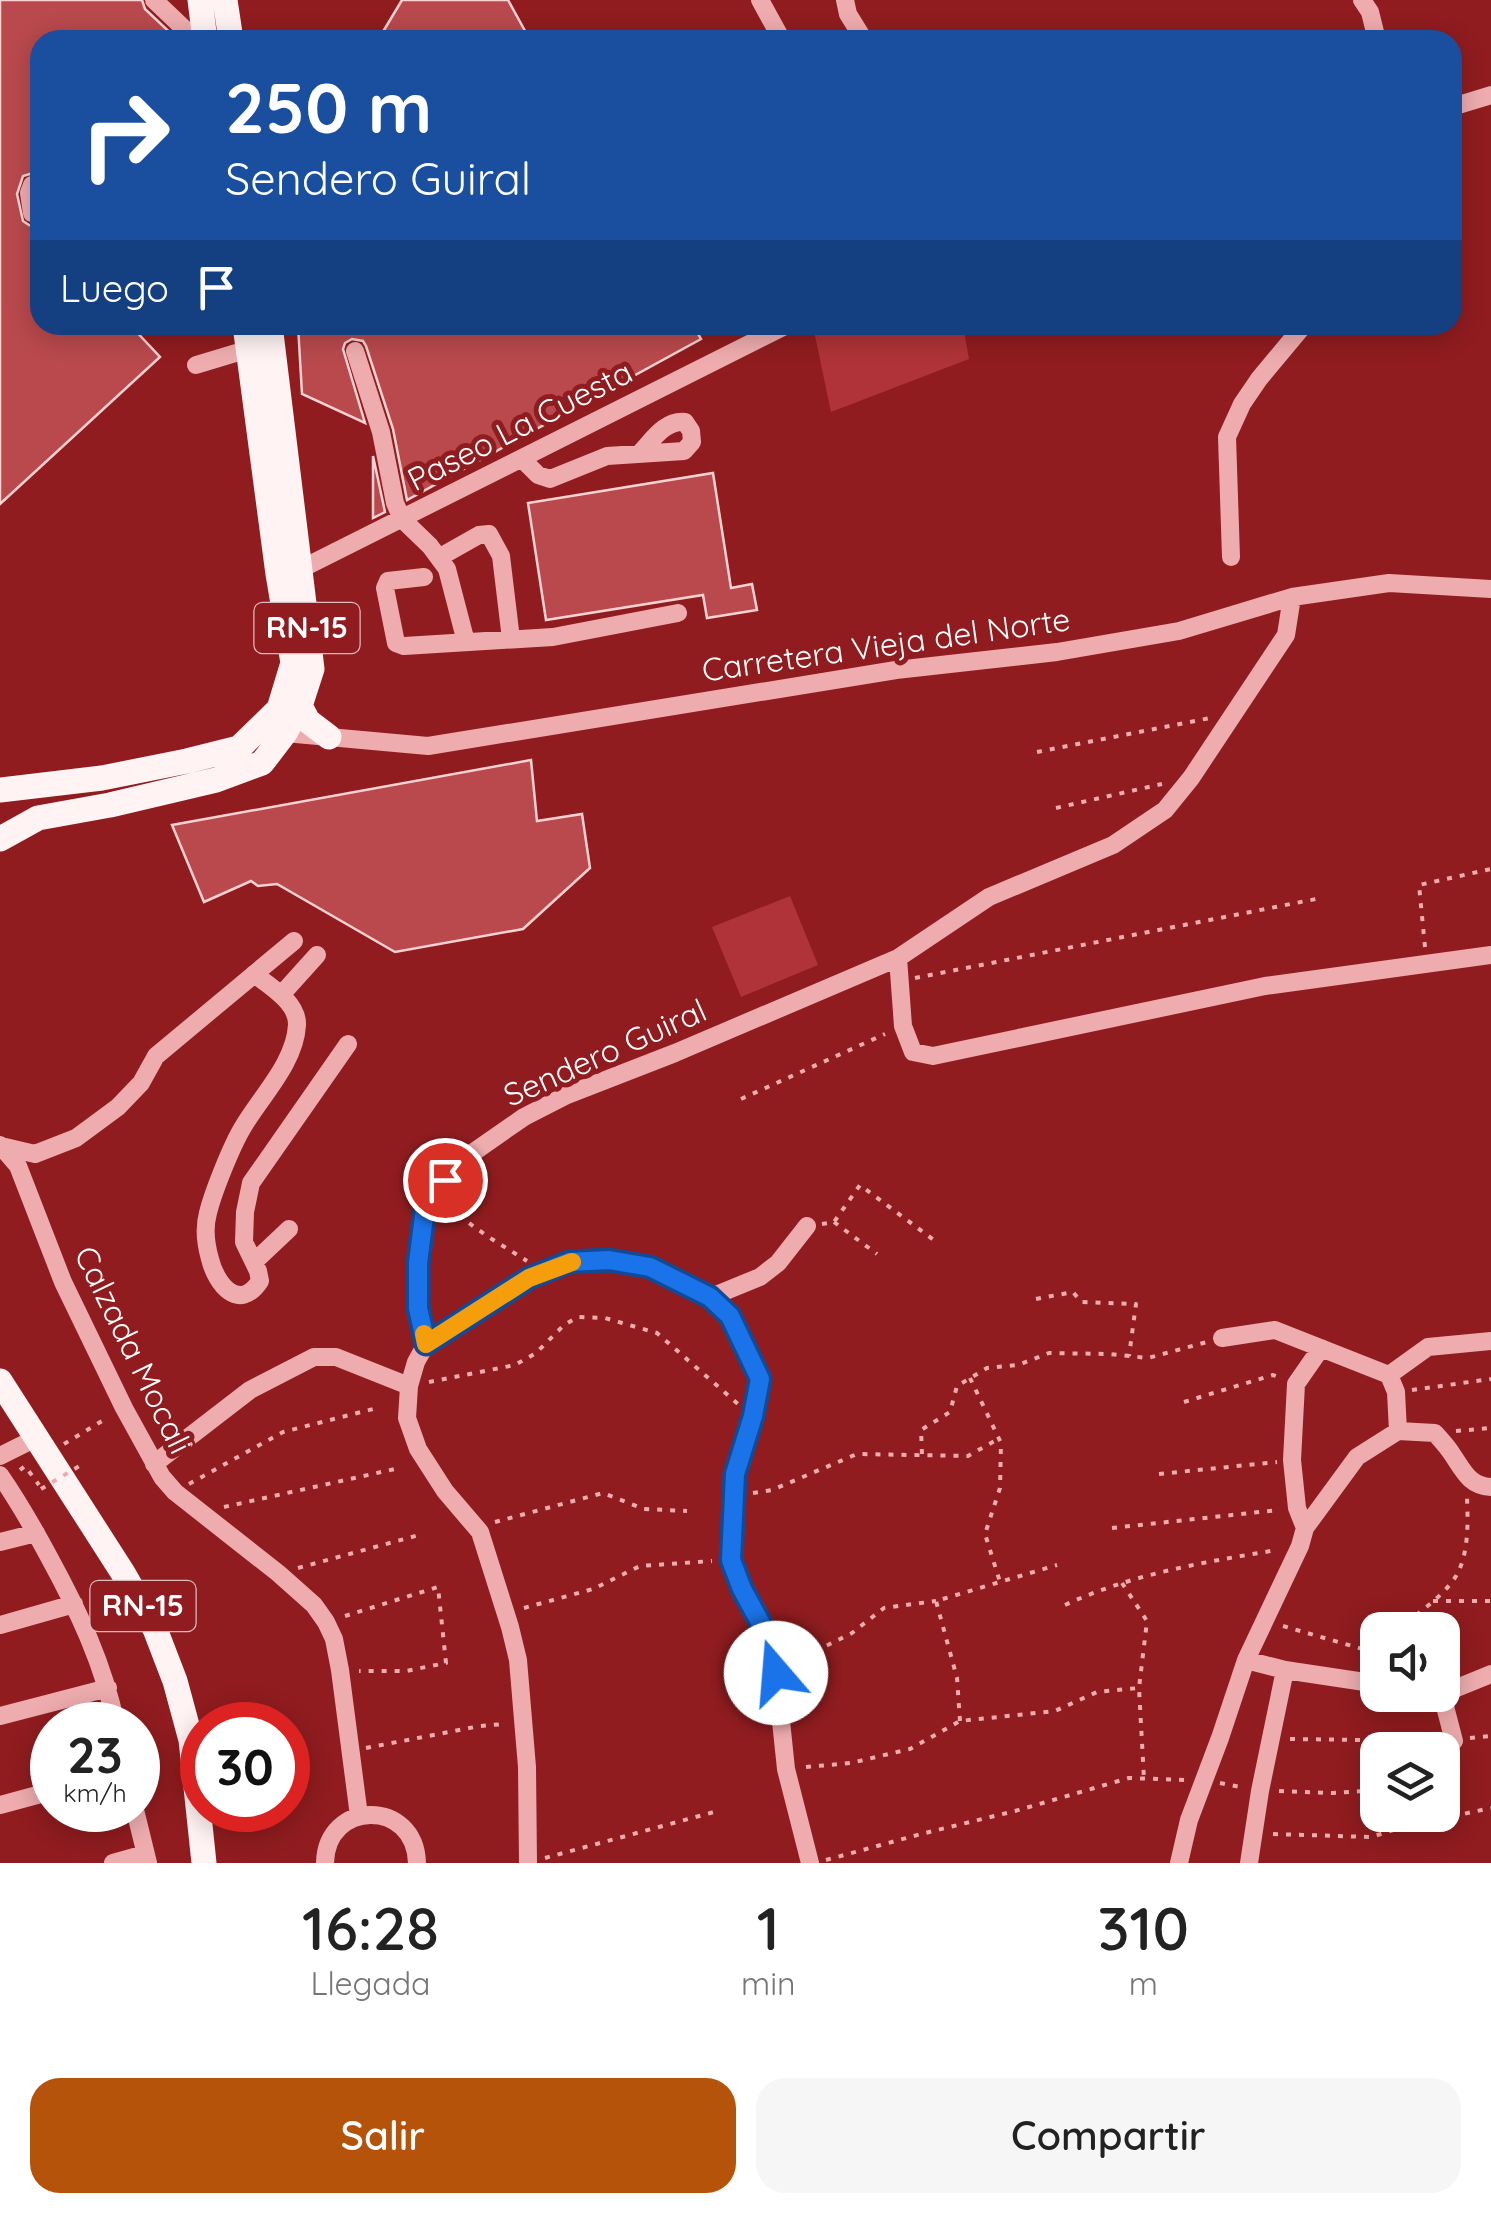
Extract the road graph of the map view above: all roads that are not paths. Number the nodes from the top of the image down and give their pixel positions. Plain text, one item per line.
1 (154, 0) edge
2 (200, 0) edge
3 (225, 0) edge
4 (760, 0) edge
5 (845, 0) edge
6 (1362, 0) edge
7 (186, 30) edge
8 (204, 30) edge
9 (229, 30) edge
10 (776, 30) edge
11 (858, 30) edge
12 (1374, 30) edge
13 (1491, 95) edge
14 (1462, 104) edge
15 (271, 335) edge
16 (767, 335) edge
17 (1296, 335) edge
18 (247, 337) edge
19 (355, 351) dead end
20 (196, 366) dead end
21 (639, 454) dead end
22 (522, 458) junction
23 (402, 519) junction
24 (440, 557) junction
25 (1231, 557) dead end
26 (290, 574) junction
27 (424, 577) dead end
28 (1491, 589) edge
29 (1292, 597) junction
30 (678, 614) dead end
31 (512, 639) junction
32 (466, 642) junction
33 (300, 706) junction
34 (285, 732) junction
35 (329, 737) junction
36 (0, 790) edge
37 (0, 839) edge
38 (294, 941) dead end
39 (1491, 954) edge
40 (317, 955) dead end
41 (898, 958) junction
42 (254, 974) junction
43 (281, 995) junction
44 (348, 1044) dead end
45 (0, 1146) edge
46 (807, 1226) road end
47 (290, 1229) dead end
48 (254, 1262) junction
49 (710, 1297) junction
50 (1222, 1338) road end
51 (1491, 1341) edge
52 (426, 1344) junction
53 (1321, 1348) junction
54 (0, 1381) edge
55 (1392, 1384) junction
56 (409, 1386) junction
57 (1398, 1432) junction
58 (41, 1446) junction
59 (0, 1456) edge
60 (154, 1464) junction
61 (0, 1475) edge
62 (1491, 1487) edge
63 (36, 1533) junction
64 (1302, 1537) junction
65 (0, 1542) edge
66 (74, 1604) junction
67 (0, 1626) edge
68 (1246, 1660) junction
69 (1286, 1670) junction
70 (1491, 1674) edge
71 (1360, 1681) edge
72 (1460, 1687) edge
73 (108, 1688) junction
74 (111, 1702) edge
75 (0, 1716) edge
76 (30, 1798) edge
77 (0, 1805) edge
78 (359, 1816) junction
79 (140, 1832) edge
80 (146, 1858) edge
81 (113, 1863) edge
82 (204, 1863) edge
83 (325, 1863) edge
84 (417, 1863) edge
85 (528, 1863) edge
86 (814, 1863) edge
87 (1179, 1863) edge
88 (1249, 1863) edge

1 - 7 street
2 - 8 main road
3 - 9 main road
4 - 10 street
5 - 11 street
6 - 12 street
13 - 14 street
15 - 26 main road, RN-15
16 - 22 street, Paseo La Cuesta
17 - 25 street
18 - 20 street
18 - 26 main road, RN-15
19 - 23 street
21 - 22 street
22 - 23 street, Paseo La Cuesta
23 - 24 street
23 - 26 street, Paseo La Cuesta
24 - 31 street
24 - 32 street
26 - 33 main road, RN-15
26 - 36 main road, RN-15
27 - 32 street
28 - 29 street, Carretera Vieja del Norte
29 - 35 street, Carretera Vieja del Norte
29 - 41 street, Sendero Guiral
30 - 31 street
31 - 32 street
33 - 34 main road, RN-15
33 - 35 main road
34 - 35 street, Carretera Vieja del Norte
34 - 37 main road, RN-15
38 - 42 street
39 - 41 street
40 - 43 street
41 - 52 street, Sendero Guiral
42 - 43 street
42 - 45 street
43 - 48 street
44 - 48 street
45 - 60 street, Calzada Mocali
46 - 49 street
47 - 48 street
49 - 52 street
49 - 86 street
50 - 53 street
51 - 55 street
52 - 56 street
53 - 55 street
53 - 64 street
54 - 58 main road, RN-15
55 - 57 street
56 - 60 street
56 - 85 street
57 - 62 street
57 - 64 street
58 - 59 street
58 - 82 main road, RN-15
60 - 78 street, Calzada Mocali
61 - 63 street
63 - 65 street
63 - 66 street
64 - 68 street
66 - 67 street
66 - 73 street
68 - 69 street
68 - 87 street
69 - 71 street
69 - 88 street
70 - 72 street
73 - 74 street
73 - 75 street
76 - 77 street
78 - 83 street
78 - 84 street
79 - 80 street
80 - 81 street

